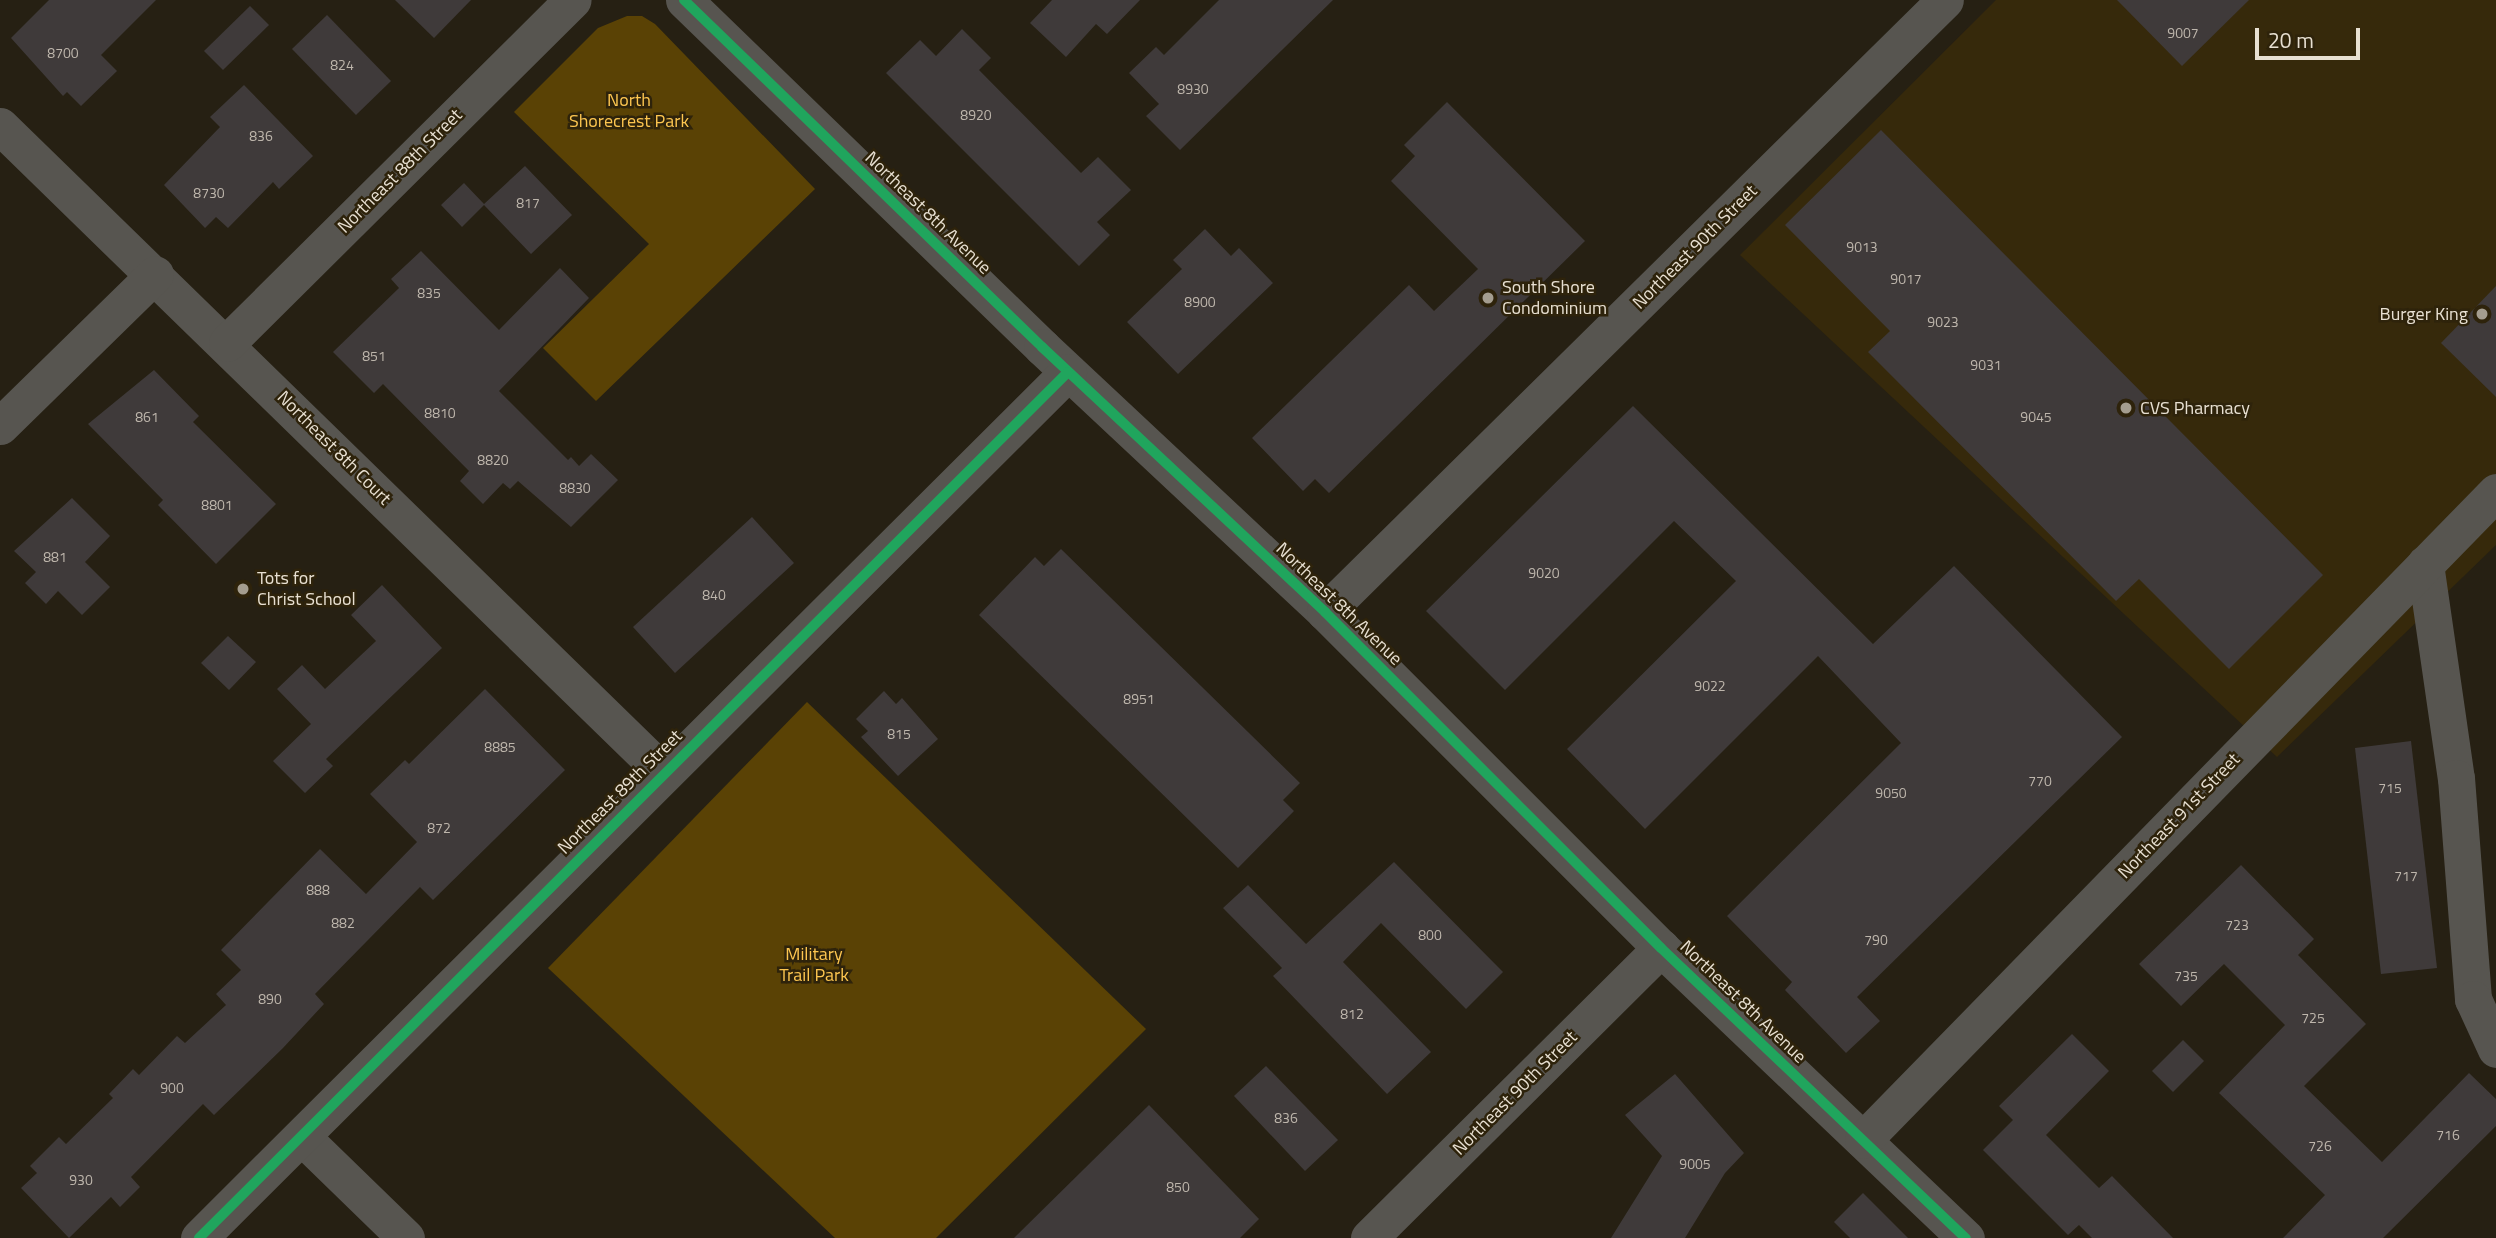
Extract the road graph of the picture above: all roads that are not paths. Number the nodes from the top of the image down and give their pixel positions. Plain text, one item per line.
1 (573, 0) edge
2 (684, 0) edge
3 (1945, 0) edge
4 (0, 126) edge
5 (155, 274) junction
6 (227, 343) junction
7 (1068, 372) junction
8 (0, 426) edge
9 (2496, 492) edge
10 (2425, 564) junction
11 (1325, 612) junction
12 (664, 773) junction
13 (1661, 948) junction
14 (2496, 1049) edge
15 (302, 1137) junction
16 (1863, 1140) junction
17 (199, 1238) edge
18 (406, 1238) edge
19 (1369, 1238) edge
20 (1966, 1238) edge

1 - 6 street, Northeast 88th Street
2 - 7 street, Northeast 8th Avenue
3 - 11 street, Northeast 90th Street
4 - 5 street, Northeast 8th Court
5 - 6 street, Northeast 8th Court
5 - 8 street
6 - 12 street, Northeast 8th Court
7 - 11 street, Northeast 8th Avenue
7 - 12 street, Northeast 89th Street
9 - 10 street, Northeast 91st Street
10 - 14 street
10 - 16 street, Northeast 91st Street
11 - 13 street, Northeast 8th Avenue
12 - 15 street, Northeast 89th Street
13 - 16 street, Northeast 8th Avenue
13 - 19 street, Northeast 90th Street
15 - 17 street, Northeast 89th Street
15 - 18 street
16 - 20 street, Northeast 8th Avenue

